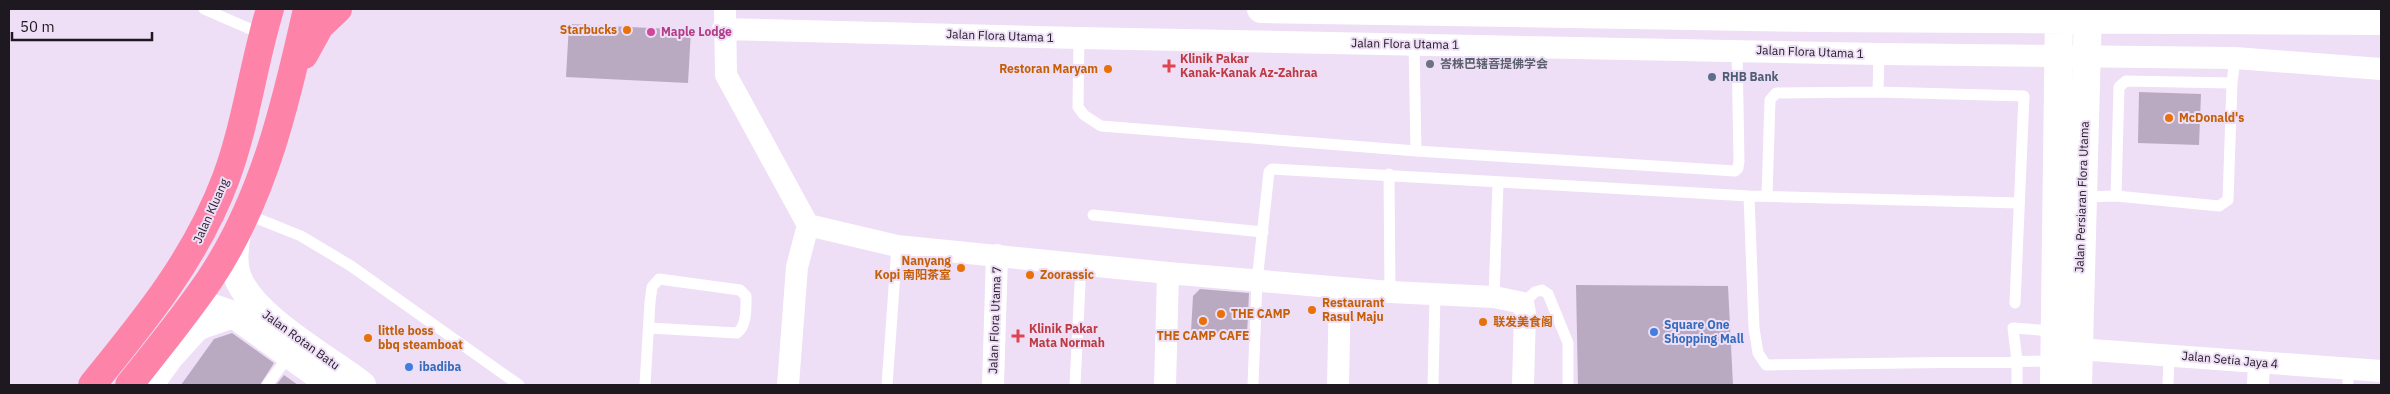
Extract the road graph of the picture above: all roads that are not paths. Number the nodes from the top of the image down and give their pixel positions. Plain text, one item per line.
1 (204, 9) edge
2 (270, 9) edge
3 (306, 9) edge
4 (338, 9) edge
5 (1261, 9) edge
6 (2059, 14) edge
7 (2088, 14) edge
8 (724, 19) edge
9 (2381, 20) edge
10 (262, 34) junction
11 (1079, 38) junction
12 (1414, 44) junction
13 (1737, 50) junction
14 (1879, 54) junction
15 (2059, 56) junction
16 (2087, 56) junction
17 (2235, 58) junction
18 (2381, 69) edge
19 (292, 77) junction
20 (2232, 83) junction
21 (1878, 92) junction
22 (1416, 151) junction
23 (1389, 174) junction
24 (1498, 183) junction
25 (1748, 196) junction
26 (1767, 196) junction
27 (2082, 196) junction
28 (2116, 196) junction
29 (2019, 204) junction
30 (1093, 215) dead end
31 (242, 223) junction
32 (808, 224) junction
33 (1263, 232) junction
34 (897, 246) junction
35 (997, 255) junction
36 (1082, 264) junction
37 (1168, 273) junction
38 (1258, 281) junction
39 (1340, 288) junction
40 (1390, 292) junction
41 (1435, 294) junction
42 (1494, 297) junction
43 (2015, 303) dead end
44 (1524, 308) junction
45 (236, 316) junction
46 (183, 317) junction
47 (650, 328) junction
48 (2054, 331) junction
49 (2078, 349) junction
50 (2169, 354) junction
51 (289, 356) junction
52 (2017, 361) junction
53 (2259, 362) junction
54 (2381, 372) edge
55 (2054, 373) edge
56 (2348, 377) edge
57 (92, 385) edge
58 (129, 385) edge
59 (153, 385) edge
60 (267, 385) edge
61 (332, 385) edge
62 (362, 385) edge
63 (518, 385) edge
64 (645, 385) edge
65 (788, 385) edge
66 (886, 385) edge
67 (992, 385) edge
68 (1075, 385) edge
69 (1165, 385) edge
70 (1253, 385) edge
71 (1338, 385) edge
72 (1433, 385) edge
73 (1523, 385) edge
74 (1568, 385) edge
75 (2017, 385) edge
76 (2078, 385) edge
77 (2168, 385) edge
78 (2258, 385) edge

1 - 10 lane
2 - 10 highway, Jalan Kluang
3 - 19 highway
4 - 19 highway
5 - 6 main road
6 - 7 main road
6 - 15 main road, Jalan Persiaran Flora Utama
7 - 9 main road
7 - 16 main road, Jalan Persiaran Flora Utama
8 - 11 street, Jalan Flora Utama 1
8 - 32 street
10 - 57 highway, Jalan Kluang
11 - 12 street, Jalan Flora Utama 1
11 - 22 lane
12 - 13 street, Jalan Flora Utama 1
12 - 22 lane
13 - 14 street, Jalan Flora Utama 1
13 - 22 lane
14 - 15 street, Jalan Flora Utama 1
14 - 21 lane
15 - 16 street, Jalan Flora Utama 1
15 - 48 main road, Jalan Persiaran Flora Utama
16 - 17 street, Jalan Flora Utama 1
16 - 27 main road, Jalan Persiaran Flora Utama
17 - 18 street, Jalan Flora Utama 1
17 - 20 lane
19 - 31 highway
20 - 28 lane
20 - 28 lane
21 - 26 lane
21 - 29 lane
23 - 24 lane
23 - 33 lane
23 - 40 lane
24 - 25 lane
24 - 42 lane
25 - 26 lane
25 - 52 lane
26 - 29 lane
27 - 28 lane
27 - 49 main road, Jalan Persiaran Flora Utama
29 - 43 lane
30 - 33 lane
31 - 46 highway
31 - 62 main road, Jalan Rotan Batu
31 - 63 lane
32 - 34 street
32 - 65 street
33 - 38 lane
34 - 35 street
34 - 66 lane
35 - 36 street
35 - 67 street, Jalan Flora Utama 7
36 - 37 street
36 - 68 lane
37 - 38 street
37 - 69 street
38 - 39 street
38 - 70 lane
39 - 40 street
39 - 71 street
40 - 41 street
41 - 42 street
41 - 72 lane
42 - 44 street
44 - 73 street
44 - 74 lane
45 - 46 main road, Jalan Rotan Batu
45 - 51 main road, Jalan Rotan Batu
45 - 59 street
46 - 58 highway
47 - 47 lane
47 - 64 lane
48 - 49 lane
48 - 52 lane
48 - 55 main road, Jalan Persiaran Flora Utama
49 - 50 street, Jalan Setia Jaya 4
49 - 55 lane
49 - 76 main road, Jalan Persiaran Flora Utama
50 - 53 street, Jalan Setia Jaya 4
50 - 77 lane
51 - 60 lane
51 - 61 main road, Jalan Rotan Batu
52 - 55 lane
52 - 75 lane
53 - 56 street, Jalan Setia Jaya 4
53 - 78 street
54 - 56 street, Jalan Setia Jaya 4

